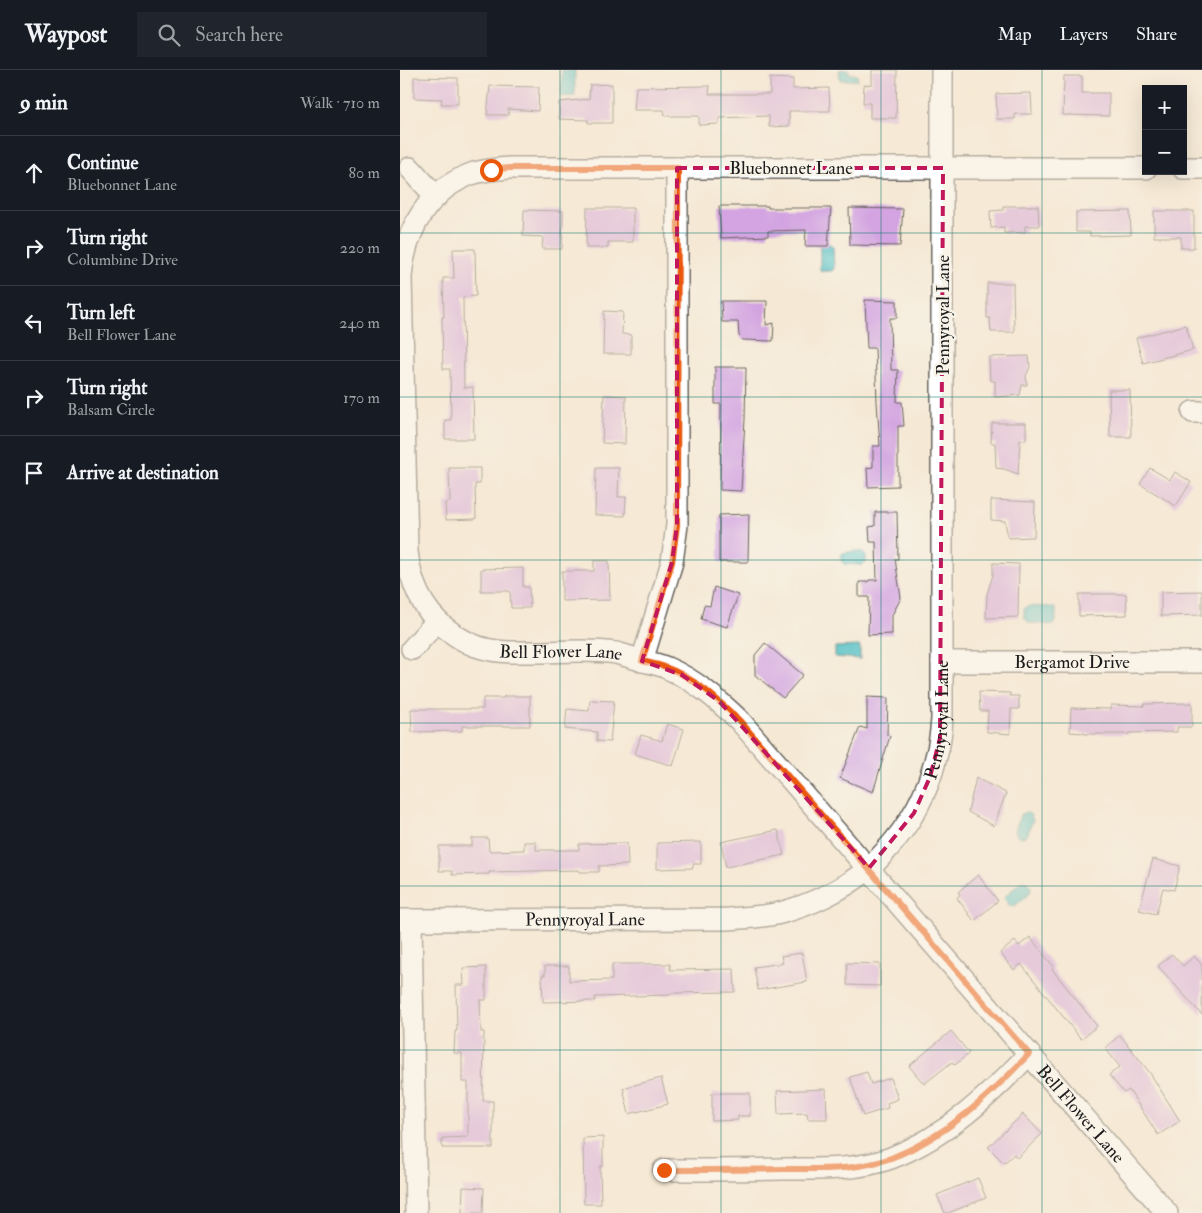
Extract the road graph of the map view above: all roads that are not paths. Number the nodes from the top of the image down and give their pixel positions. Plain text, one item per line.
1 (942, 70) edge
2 (410, 168) dead end
3 (678, 168) junction
4 (942, 168) junction
5 (1142, 168) edge
6 (1187, 168) edge
7 (1202, 168) edge
8 (439, 194) junction
9 (438, 621) junction
10 (412, 649) dead end
11 (642, 661) junction
12 (942, 662) junction
13 (1202, 662) edge
14 (869, 868) junction
15 (405, 920) edge
16 (1029, 1054) junction
17 (664, 1170) dead end
18 (416, 1213) edge
19 (1167, 1213) edge

1 - 4 street, Pennyroyal Lane
2 - 8 street
3 - 4 street, Bluebonnet Lane
3 - 8 street, Bluebonnet Lane
3 - 11 street
4 - 5 street, Bluebonnet Lane
4 - 12 street, Pennyroyal Lane
6 - 7 street
8 - 9 street, Bell Flower Lane
9 - 10 street
9 - 11 street, Bell Flower Lane
11 - 14 street, Bell Flower Lane
12 - 13 street, Bergamot Drive
12 - 14 street, Pennyroyal Lane
14 - 15 street, Pennyroyal Lane
14 - 16 street, Bell Flower Lane
15 - 18 street
16 - 17 street
16 - 19 street, Bell Flower Lane

